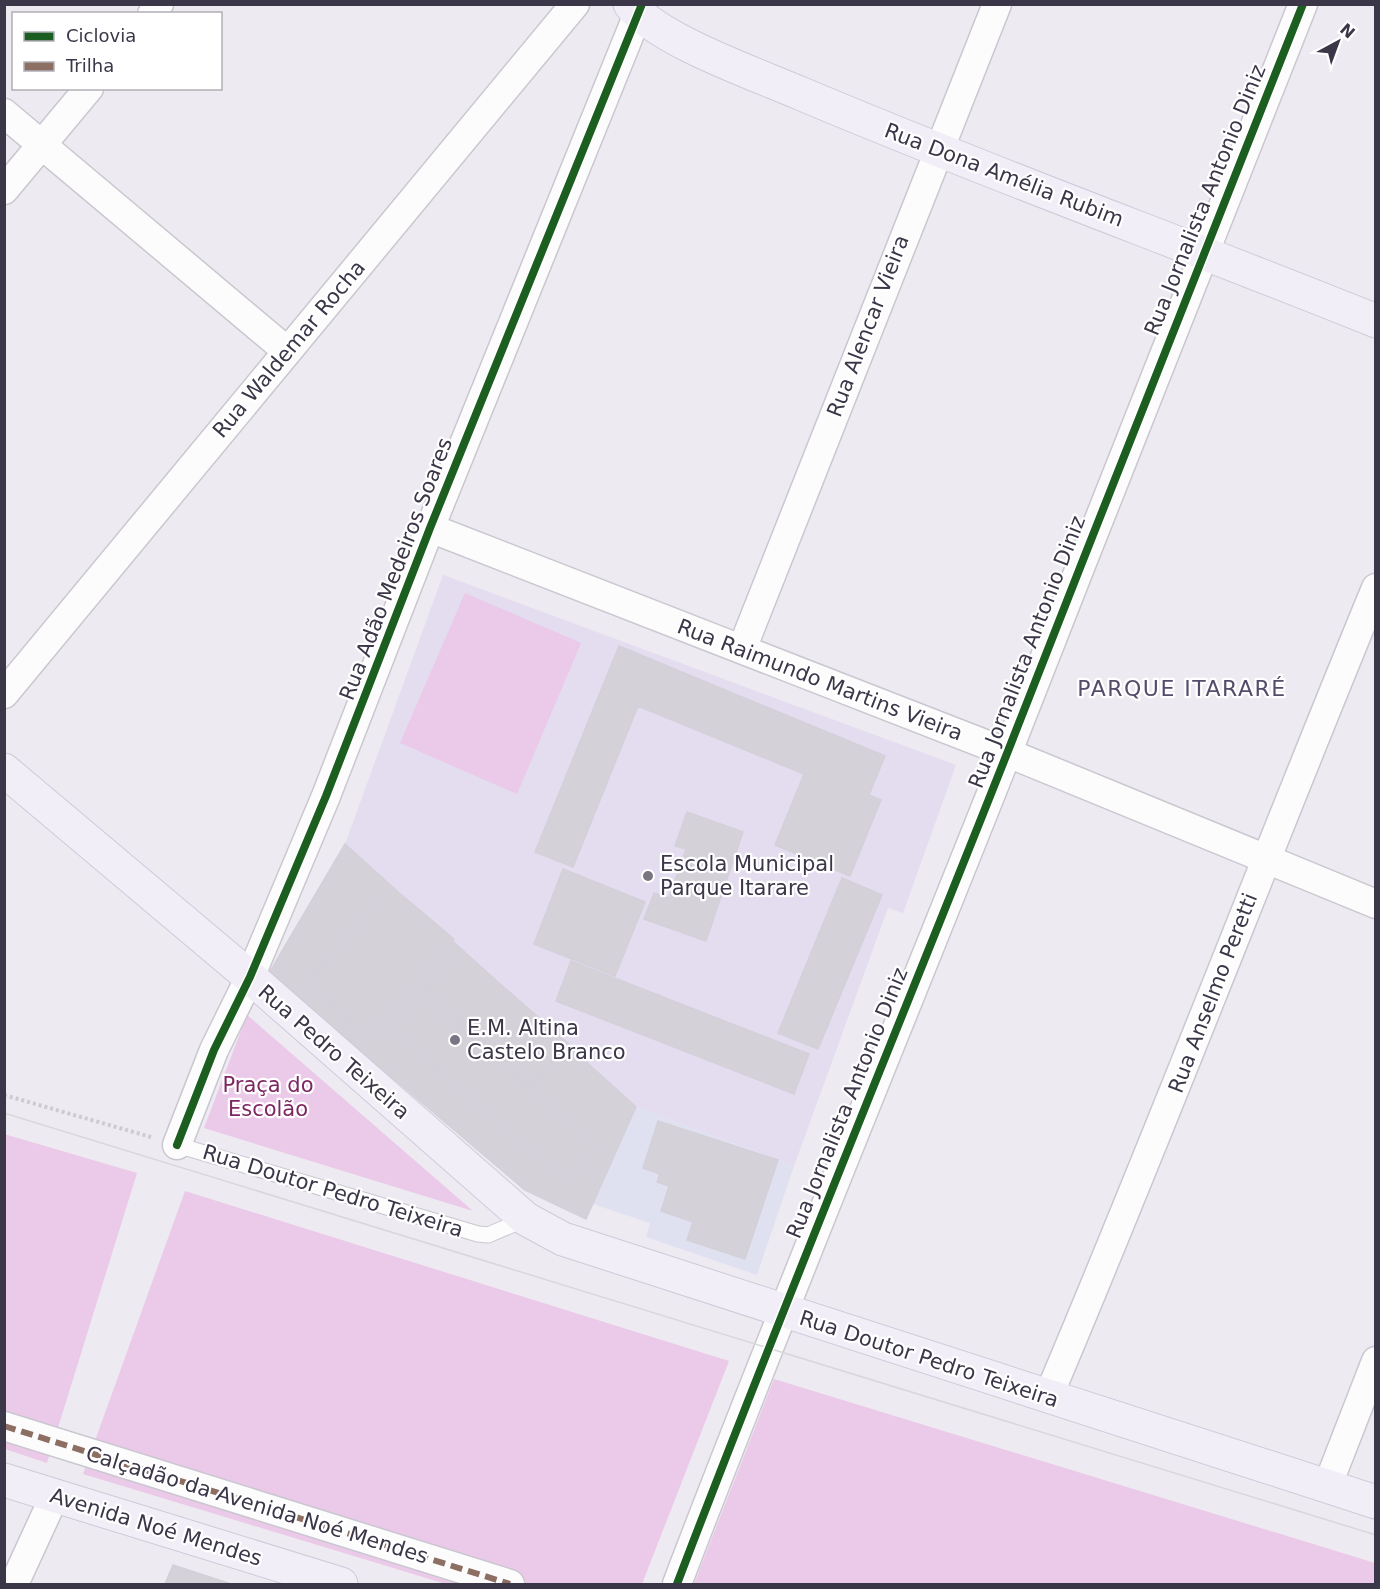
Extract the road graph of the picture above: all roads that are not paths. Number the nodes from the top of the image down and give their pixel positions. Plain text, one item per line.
1 (575, 4) edge
2 (997, 4) edge
3 (1303, 4) edge
4 (637, 8) edge
5 (88, 90) edge
6 (4, 113) edge
7 (43, 145) junction
8 (937, 151) junction
9 (4, 190) edge
10 (1203, 252) junction
11 (1376, 321) edge
12 (287, 351) junction
13 (430, 528) junction
14 (1376, 588) edge
15 (742, 649) junction
16 (4, 694) edge
17 (1008, 753) junction
18 (4, 770) edge
19 (1265, 859) junction
20 (1376, 904) edge
21 (250, 977) junction
22 (177, 1145) joint
23 (526, 1219) junction
24 (783, 1312) junction
25 (1376, 1361) edge
26 (1048, 1397) junction
27 (4, 1426) edge
28 (4, 1480) edge
29 (1327, 1487) junction
30 (55, 1495) junction
31 (1376, 1502) edge
32 (14, 1584) edge
33 (341, 1584) edge
34 (510, 1584) edge
35 (677, 1584) edge

1 - 12 street, Rua Waldemar Rocha
2 - 8 street, Rua Alencar Vieira
3 - 10 street, Rua Jornalista Antonio Diniz
4 - 8 main road, Rua Dona Amélia Rubim
4 - 13 street, Rua Adão Medeiros Soares
5 - 7 street
6 - 7 street
7 - 9 street
7 - 12 street
8 - 10 main road, Rua Dona Amélia Rubim
8 - 15 street, Rua Alencar Vieira
10 - 11 main road, Rua Dona Amélia Rubim
10 - 17 street, Rua Jornalista Antonio Diniz
12 - 16 street, Rua Waldemar Rocha
13 - 15 street, Rua Raimundo Martins Vieira
13 - 21 street, Rua Adão Medeiros Soares
14 - 19 street, Rua Anselmo Peretti
15 - 17 street, Rua Raimundo Martins Vieira
17 - 19 street, Rua Raimundo Martins Vieira
17 - 24 street, Rua Jornalista Antonio Diniz
18 - 21 main road, Rua Pedro Teixeira
19 - 20 street, Rua Raimundo Martins Vieira
19 - 26 street, Rua Anselmo Peretti
21 - 22 street, Rua Adão Medeiros Soares
21 - 23 main road, Rua Pedro Teixeira
22 - 23 lane, Rua Doutor Pedro Teixeira
23 - 24 main road, Rua Doutor Pedro Teixeira
24 - 26 main road, Rua Doutor Pedro Teixeira
24 - 35 street, Rua Jornalista Antonio Diniz
25 - 29 street
26 - 29 main road, Rua Doutor Pedro Teixeira
27 - 34 street, Calçadão da Avenida Noé Mendes
28 - 30 main road, Avenida Noé Mendes
29 - 31 main road, Rua Doutor Pedro Teixeira
30 - 32 street
30 - 33 main road, Avenida Noé Mendes

